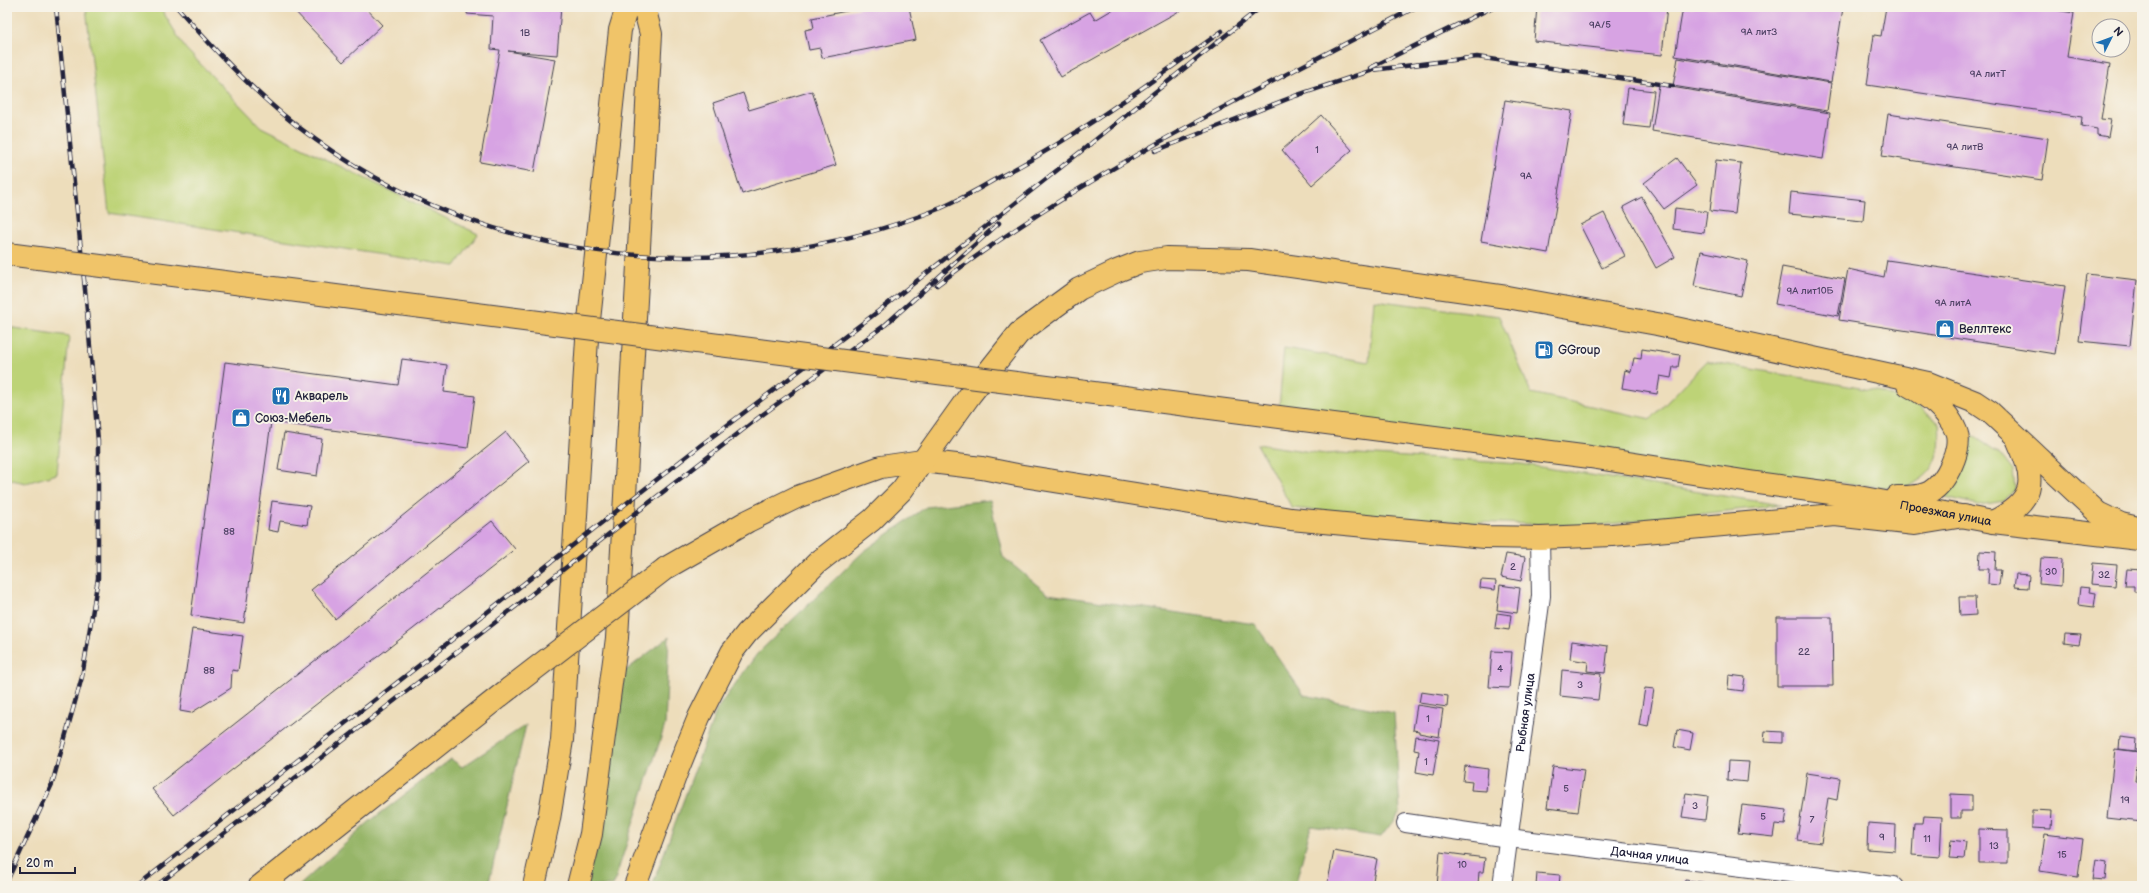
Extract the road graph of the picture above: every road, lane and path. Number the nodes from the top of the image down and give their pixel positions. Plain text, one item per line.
1 (627, 7) edge
2 (644, 7) edge
3 (7, 254) edge
4 (1882, 372) junction
5 (2014, 433) junction
6 (922, 461) junction
7 (1853, 496) junction
8 (1964, 516) junction
9 (1993, 522) junction
10 (2142, 529) edge
11 (1540, 538) junction
12 (2142, 539) edge
13 (1406, 823) dead end
14 (1509, 838) junction
15 (260, 886) edge
16 (534, 886) edge
17 (578, 886) edge
18 (635, 886) edge
19 (1502, 886) edge
20 (1894, 886) edge

1 - 16 main road
2 - 17 main road
3 - 7 main road, Проезжая улица, bridge
4 - 5 main road
4 - 6 main road
4 - 7 main road
5 - 9 main road
5 - 10 main road
6 - 11 main road
6 - 15 main road, bridge
6 - 18 main road
7 - 8 main road, Проезжая улица
8 - 9 main road, Проезжая улица
8 - 11 main road
9 - 12 main road, Проезжая улица
11 - 14 street, Рыбная улица
13 - 14 street, Дачная улица
14 - 19 street, Рыбная улица
14 - 20 street, Дачная улица

